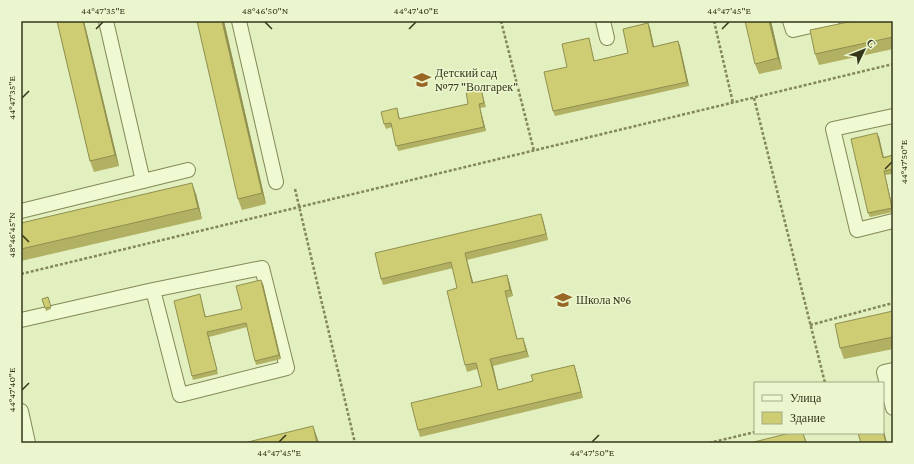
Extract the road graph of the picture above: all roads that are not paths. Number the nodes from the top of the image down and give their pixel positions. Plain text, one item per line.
1 (106, 21) edge
2 (239, 21) edge
3 (603, 21) edge
4 (790, 21) edge
5 (832, 21) edge
6 (607, 38) dead end
7 (893, 116) edge
8 (188, 170) dead end
9 (143, 181) junction
10 (276, 182) dead end
11 (21, 211) edge
12 (893, 221) edge
13 (153, 290) junction
14 (21, 320) edge
15 (893, 370) edge
16 (893, 408) edge
17 (21, 411) edge
18 (28, 443) edge

1 - 9 lane
2 - 10 lane
3 - 6 lane
4 - 5 lane
7 - 12 lane
8 - 9 lane
9 - 11 lane
13 - 13 lane
13 - 14 lane
15 - 16 lane
17 - 18 lane

